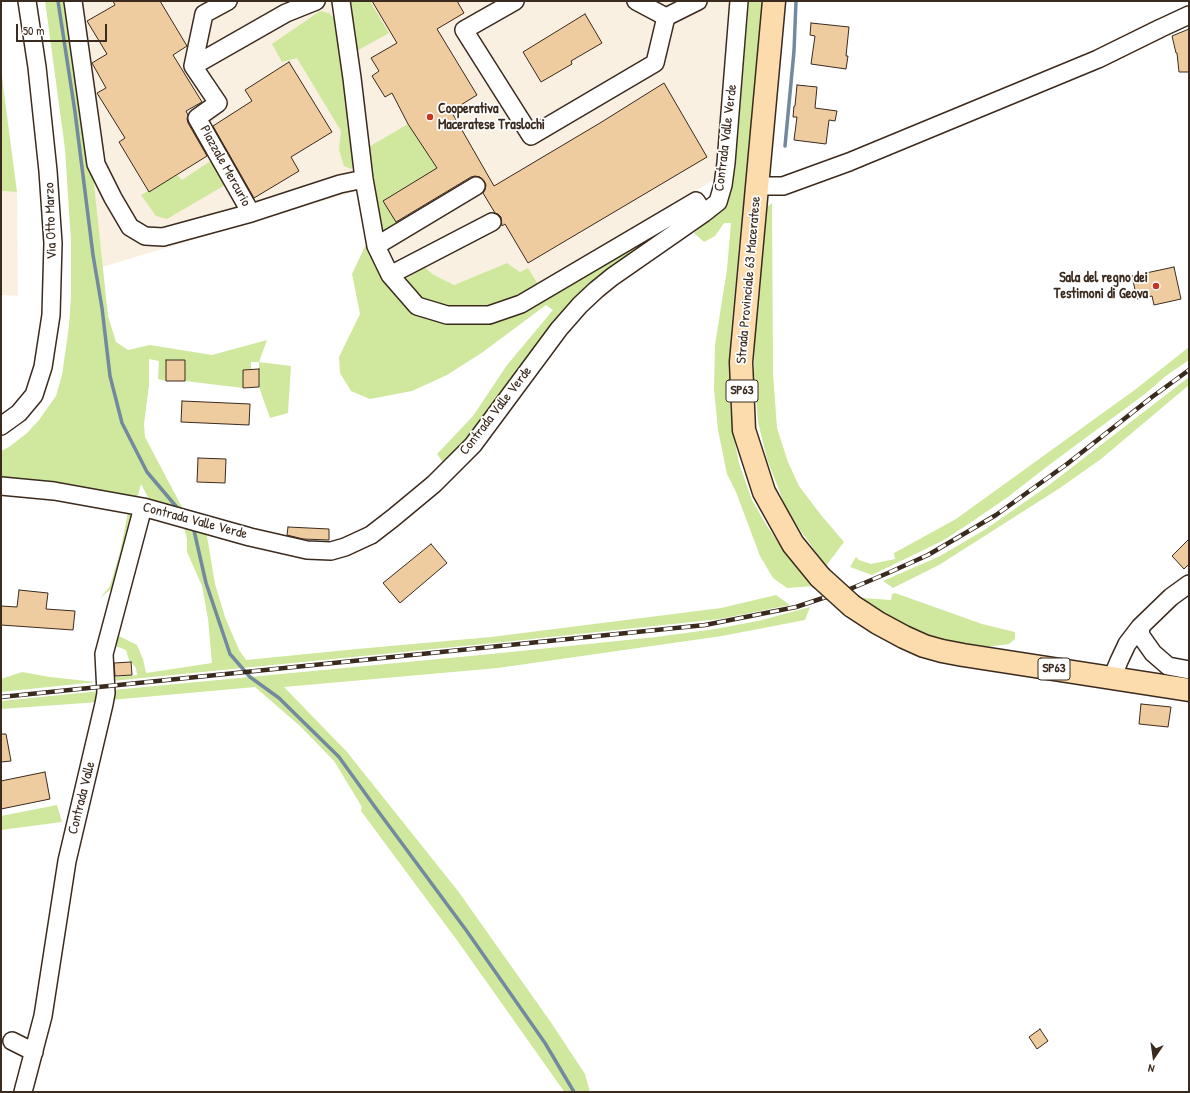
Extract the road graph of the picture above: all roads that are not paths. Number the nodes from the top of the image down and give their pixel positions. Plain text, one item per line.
1 (27, 1) edge
2 (73, 1) edge
3 (228, 1) edge
4 (316, 1) edge
5 (341, 1) edge
6 (515, 1) edge
7 (636, 1) edge
8 (698, 1) edge
9 (739, 1) edge
10 (774, 1) edge
11 (1189, 15) edge
12 (666, 17) junction
13 (193, 66) junction
14 (364, 179) junction
15 (476, 186) dead end
16 (758, 186) junction
17 (251, 213) junction
18 (704, 213) junction
19 (492, 222) dead end
20 (376, 246) junction
21 (390, 275) junction
22 (1, 426) edge
23 (1, 486) edge
24 (143, 507) junction
25 (1189, 584) edge
26 (1140, 627) junction
27 (1189, 670) edge
28 (1112, 678) junction
29 (1189, 690) edge
30 (12, 1041) dead end
31 (34, 1052) junction
32 (23, 1092) edge

1 - 22 street, Via Otto Marzo
2 - 17 street
3 - 13 street
4 - 13 street
5 - 14 street
6 - 12 street
7 - 12 street
8 - 12 street
9 - 18 street, Contrada Valle Verde
10 - 16 main road, Strada Provinciale 63 Maceratese / SP63
11 - 16 street
13 - 17 street, Piazzale Mercurio
14 - 17 street
14 - 20 street
15 - 20 street
16 - 28 main road, Strada Provinciale 63 Maceratese / SP63, bridge
18 - 21 street
18 - 24 street, Contrada Valle Verde
19 - 21 street
20 - 21 street
23 - 24 street, Contrada Valle Verde
24 - 31 street, Contrada Valle
25 - 26 street
26 - 27 street
26 - 28 street
28 - 29 main road, Strada Provinciale 63 Maceratese / SP63
30 - 31 street
31 - 32 street, Contrada Valle

